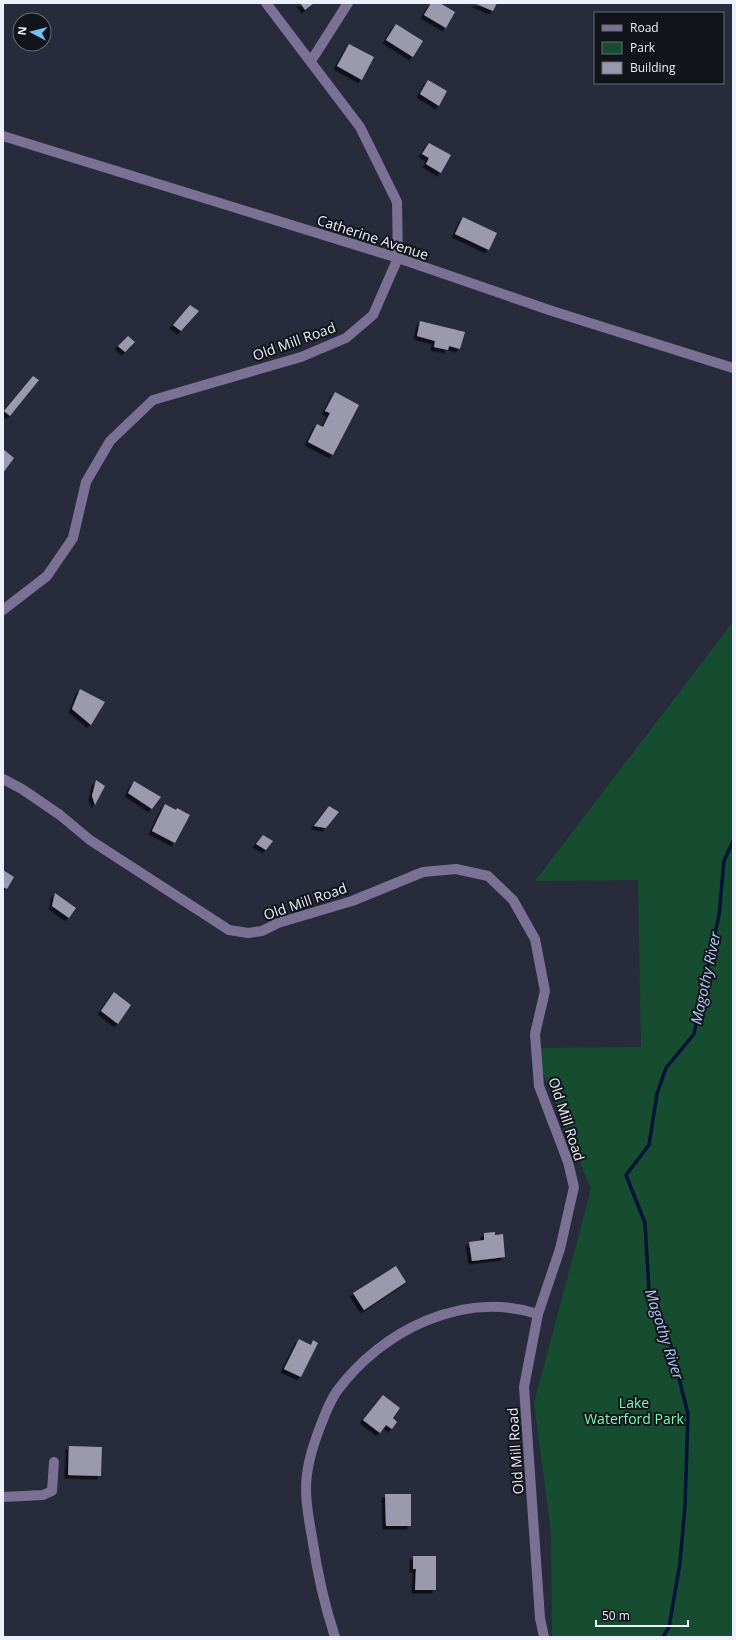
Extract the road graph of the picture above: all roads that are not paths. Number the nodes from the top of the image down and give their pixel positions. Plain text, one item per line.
1 (266, 3) edge
2 (348, 3) edge
3 (311, 61) junction
4 (3, 136) edge
5 (398, 258) junction
6 (733, 368) edge
7 (3, 610) edge
8 (3, 779) edge
9 (538, 1314) junction
10 (54, 1462) dead end
11 (3, 1497) edge
12 (335, 1637) edge
13 (544, 1637) edge

1 - 3 street, Old Mill Road
2 - 3 street
3 - 5 street, Old Mill Road
4 - 5 street, Catherine Avenue
5 - 6 street, Catherine Avenue
5 - 7 street, Old Mill Road
8 - 9 street, Old Mill Road
9 - 12 street
9 - 13 street, Old Mill Road
10 - 11 street

